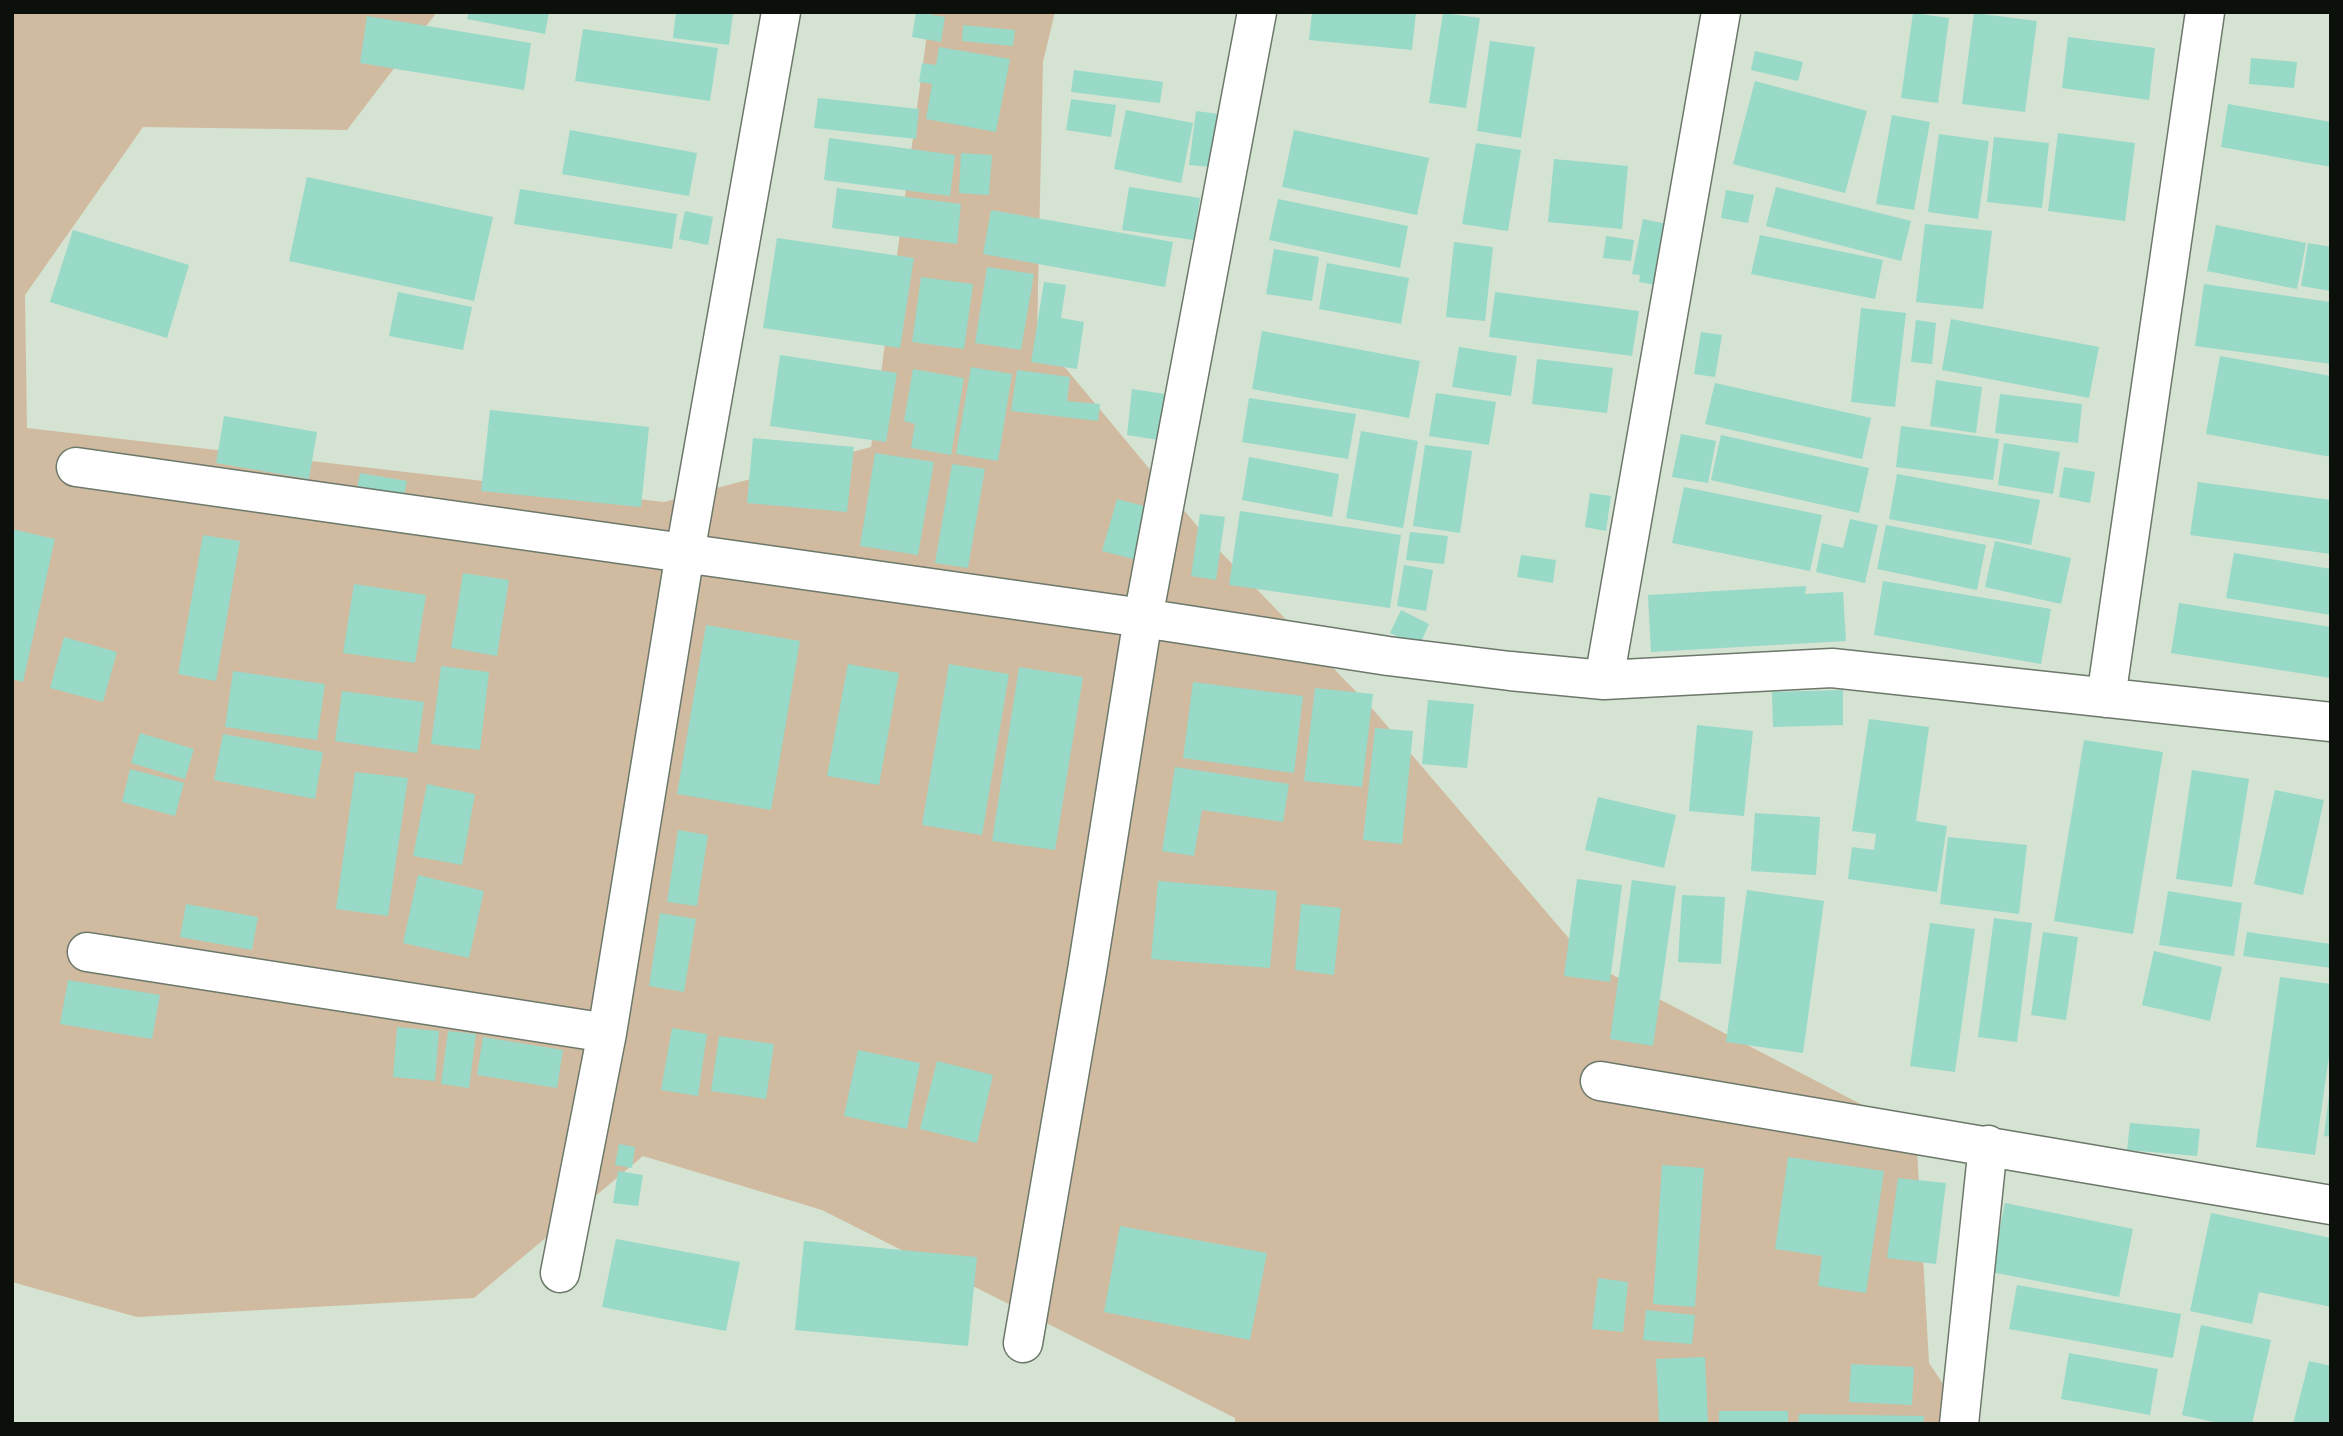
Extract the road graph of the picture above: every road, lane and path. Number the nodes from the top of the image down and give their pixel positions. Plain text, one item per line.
1 (781, 12) edge
2 (1256, 12) edge
3 (1721, 12) edge
4 (2205, 12) edge
5 (76, 467) dead end
6 (685, 552) junction
7 (1143, 618) junction
8 (1604, 680) junction
9 (2106, 698) junction
10 (2331, 722) edge
11 (87, 952) dead end
12 (607, 1033) junction
13 (1600, 1081) dead end
14 (1987, 1145) junction
15 (2331, 1205) edge
16 (560, 1273) dead end
17 (1023, 1343) dead end
18 (1959, 1424) edge

1 - 6 street
2 - 7 street
3 - 8 street
4 - 9 street
5 - 6 street
6 - 7 street
6 - 12 street
7 - 8 street
7 - 17 street
8 - 9 street
9 - 10 street
11 - 12 street
12 - 16 street
13 - 14 street
14 - 15 street
14 - 18 street

